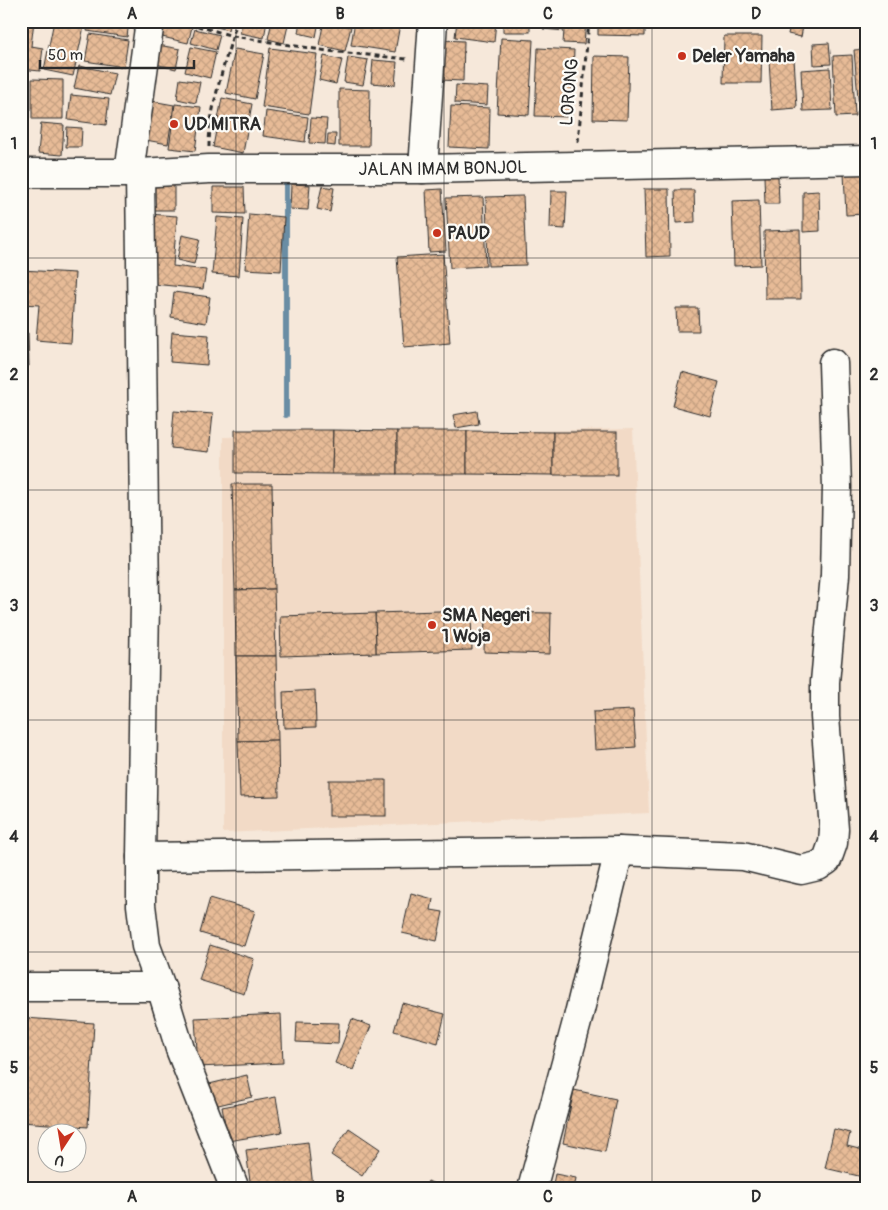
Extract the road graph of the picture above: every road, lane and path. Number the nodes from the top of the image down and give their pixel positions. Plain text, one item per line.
1 (150, 21) edge
2 (180, 21) edge
3 (237, 21) edge
4 (433, 21) edge
5 (589, 21) edge
6 (233, 36) junction
7 (430, 61) junction
8 (867, 160) edge
9 (576, 165) junction
10 (209, 169) junction
11 (423, 169) junction
12 (21, 173) edge
13 (135, 173) junction
14 (833, 363) dead end
15 (619, 852) junction
16 (141, 857) junction
17 (21, 987) edge
18 (161, 987) junction
19 (235, 1189) edge
20 (532, 1189) edge

1 - 13 main road
2 - 6 path
3 - 6 path
4 - 7 main road
5 - 9 path, LORONG
6 - 7 path
6 - 10 path
7 - 11 main road
8 - 9 main road, JALAN IMAM BONJOL
9 - 11 main road, JALAN IMAM BONJOL
10 - 11 main road, JALAN IMAM BONJOL
10 - 13 main road, JALAN IMAM BONJOL
12 - 13 main road, JALAN IMAM BONJOL
13 - 16 main road
14 - 15 main road
15 - 16 main road
15 - 20 main road
16 - 18 main road
17 - 18 main road
18 - 19 main road

